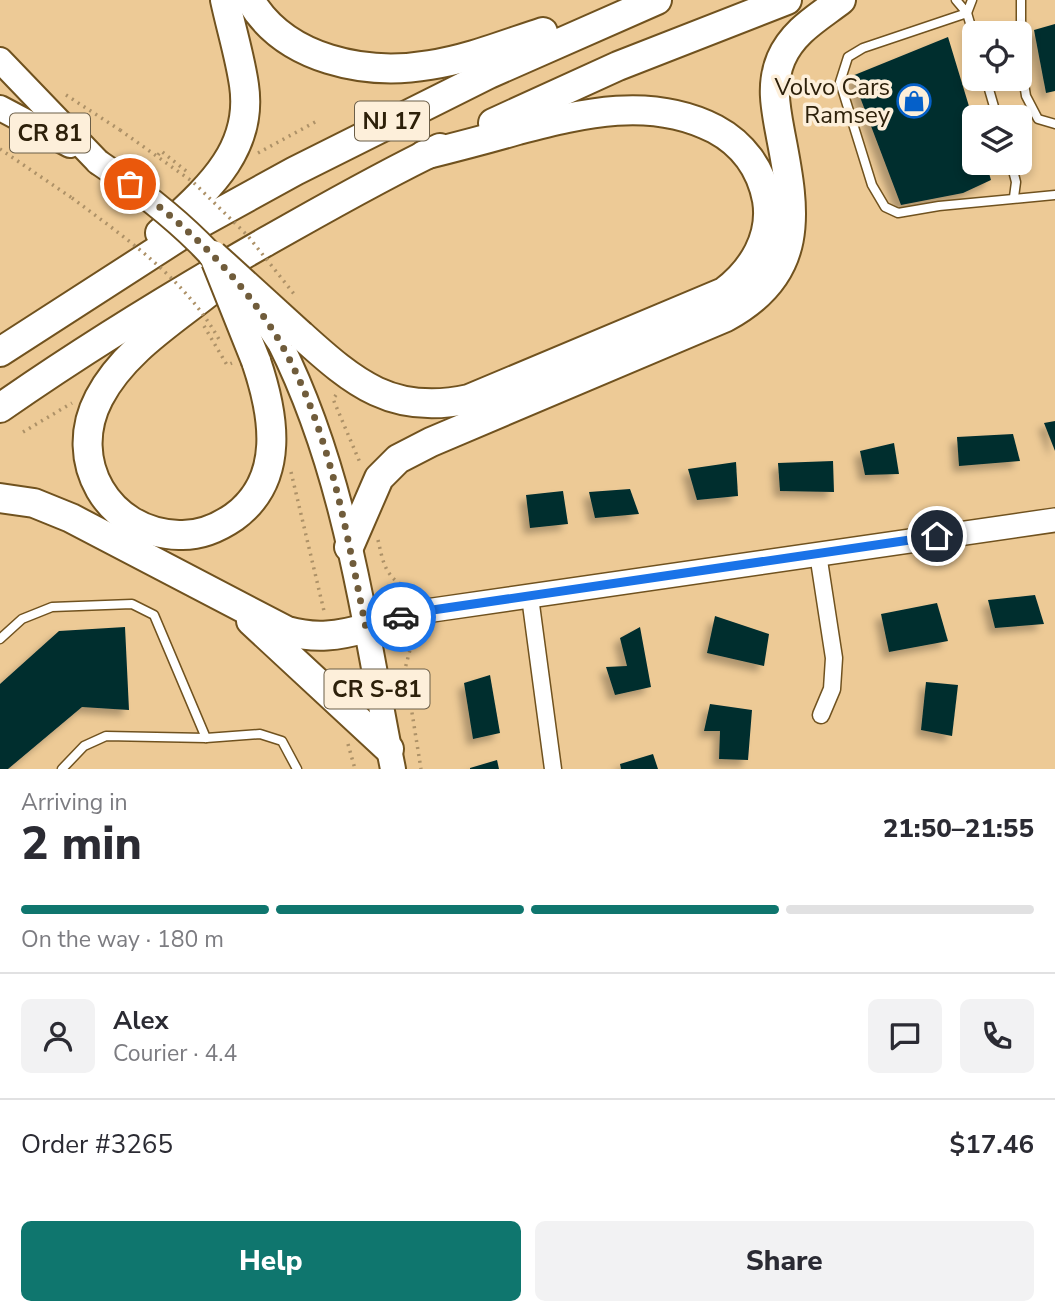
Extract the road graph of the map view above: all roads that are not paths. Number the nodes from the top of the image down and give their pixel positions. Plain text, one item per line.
1 (212, 0) edge
2 (225, 0) edge
3 (250, 0) edge
4 (646, 0) edge
5 (657, 0) edge
6 (787, 0) edge
7 (841, 0) edge
8 (956, 0) edge
9 (972, 0) edge
10 (1024, 1) edge
11 (967, 13) junction
12 (969, 21) edge
13 (233, 40) junction
14 (0, 60) edge
15 (0, 108) edge
16 (1055, 124) edge
17 (425, 155) junction
18 (98, 162) junction
19 (1014, 175) edge
20 (1055, 195) edge
21 (1014, 197) junction
22 (299, 223) junction
23 (214, 255) junction
24 (100, 288) junction
25 (291, 339) junction
26 (0, 352) edge
27 (0, 408) edge
28 (0, 498) edge
29 (1055, 520) edge
30 (349, 547) junction
31 (818, 554) junction
32 (530, 597) junction
33 (232, 602) junction
34 (366, 628) junction
35 (0, 639) edge
36 (821, 715) dead end
37 (206, 738) junction
38 (391, 759) edge
39 (62, 769) edge
40 (297, 769) edge
41 (553, 769) edge

1 - 13 highway
2 - 13 highway
3 - 4 highway
5 - 24 highway, NJ 17
6 - 17 highway, NJ 17
7 - 30 highway
8 - 11 lane
9 - 11 lane
10 - 16 lane
11 - 12 lane
11 - 21 lane
13 - 24 highway
14 - 18 main road
15 - 18 main road, CR 81
17 - 22 highway, NJ 17
17 - 25 highway
18 - 23 main road, CR 81, bridge
19 - 21 lane
20 - 21 lane
22 - 23 highway, bridge
22 - 27 highway, NJ 17
23 - 25 highway, bridge
24 - 26 highway, NJ 17
25 - 30 main road
28 - 33 highway
29 - 31 street
30 - 34 main road
31 - 32 street
31 - 36 street
32 - 34 street
32 - 41 street
33 - 34 highway
33 - 38 highway
34 - 38 main road, CR S-81
35 - 37 lane
37 - 39 lane
37 - 40 lane

